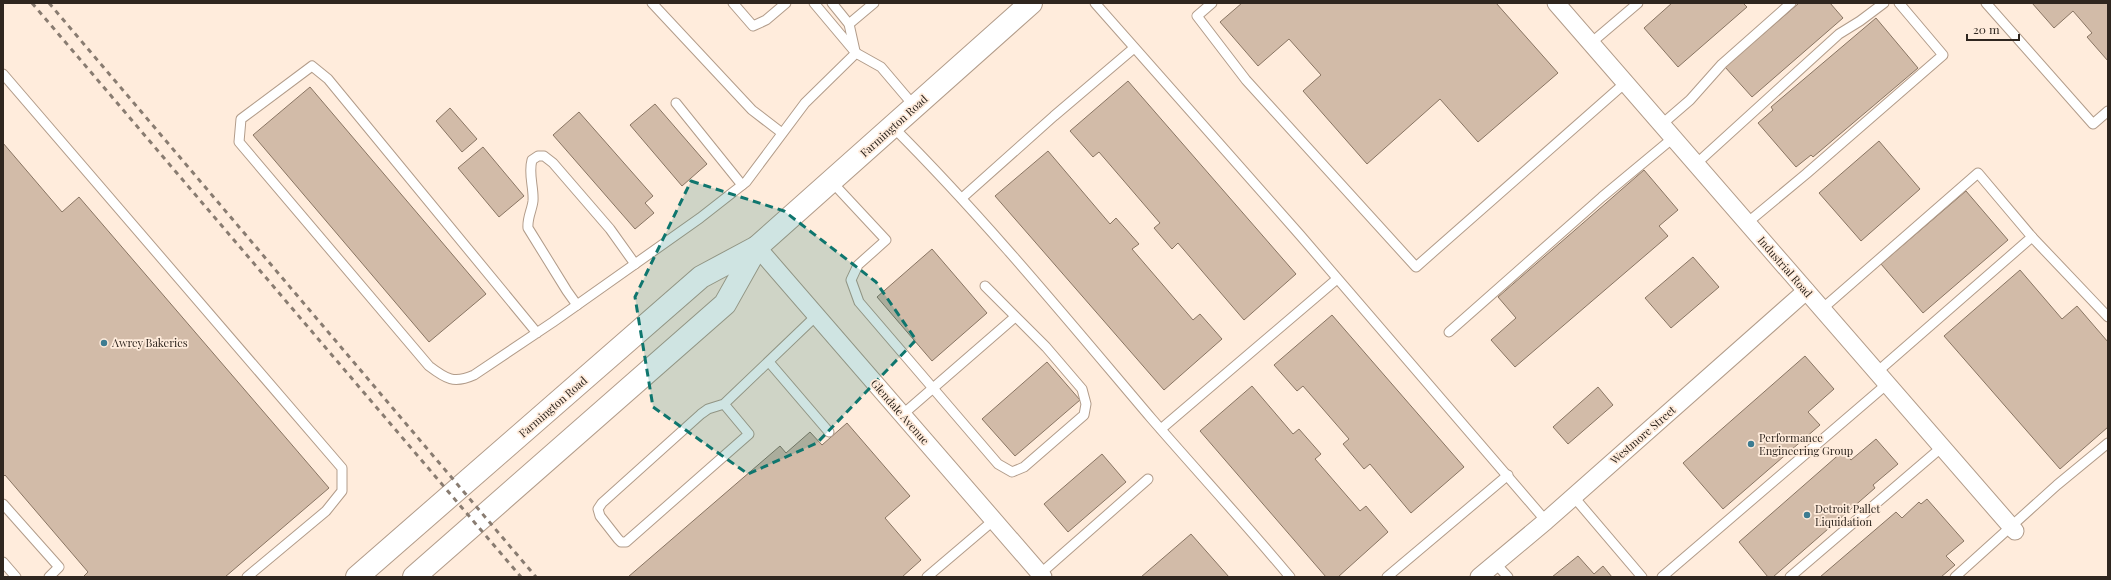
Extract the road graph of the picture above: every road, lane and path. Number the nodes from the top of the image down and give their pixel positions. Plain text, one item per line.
1 (652, 3) edge
2 (733, 3) edge
3 (786, 3) edge
4 (814, 3) edge
5 (832, 3) edge
6 (874, 3) edge
7 (1095, 3) edge
8 (1212, 3) edge
9 (1556, 3) edge
10 (1638, 3) edge
11 (1791, 3) edge
12 (1884, 3) edge
13 (1899, 3) edge
14 (1986, 3) edge
15 (1028, 4) edge
16 (849, 24) junction
17 (1591, 43) junction
18 (1134, 48) junction
19 (856, 53) junction
20 (3, 74) edge
21 (1626, 83) junction
22 (676, 103) dead end
23 (915, 107) junction
24 (2108, 111) edge
25 (1661, 125) junction
26 (893, 127) junction
27 (782, 133) junction
28 (1673, 138) junction
29 (1696, 164) junction
30 (831, 182) junction
31 (742, 185) junction
32 (962, 198) junction
33 (1747, 223) junction
34 (2032, 237) junction
35 (757, 248) junction
36 (635, 264) junction
37 (1337, 279) junction
38 (985, 286) dead end
39 (1806, 291) junction
40 (577, 305) junction
41 (1822, 308) junction
42 (816, 316) junction
43 (1015, 317) junction
44 (2108, 317) edge
45 (1449, 332) dead end
46 (537, 333) junction
47 (769, 362) junction
48 (1882, 378) junction
49 (934, 389) junction
50 (724, 404) junction
51 (902, 415) junction
52 (1161, 429) junction
53 (829, 432) dead end
54 (2108, 443) edge
55 (1942, 447) junction
56 (1508, 475) junction
57 (1148, 479) dead end
58 (1573, 496) junction
59 (3, 504) edge
60 (994, 520) junction
61 (1546, 521) junction
62 (2013, 529) junction
63 (3, 562) edge
64 (1495, 563) junction
65 (1041, 575) edge
66 (16, 577) edge
67 (49, 577) edge
68 (247, 577) edge
69 (357, 577) edge
70 (414, 577) edge
71 (926, 577) edge
72 (1290, 577) edge
73 (1387, 577) edge
74 (1479, 577) edge
75 (1508, 577) edge
76 (1642, 577) edge
77 (1662, 577) edge
78 (1790, 577) edge
79 (1955, 577) edge

1 - 27 lane
2 - 3 lane
4 - 19 lane
5 - 16 lane
6 - 16 lane
7 - 18 lane
8 - 21 lane
9 - 17 street, Industrial Road
10 - 17 lane
11 - 25 lane
12 - 29 lane
13 - 33 lane
14 - 24 lane
15 - 23 main road, Farmington Road
16 - 19 lane
17 - 21 street, Industrial Road
18 - 32 lane
18 - 37 lane
19 - 23 lane
19 - 27 lane
20 - 68 lane
21 - 25 street, Industrial Road
22 - 31 lane
23 - 26 main road, Farmington Road
25 - 28 street, Industrial Road
26 - 30 main road, Farmington Road
26 - 32 lane
27 - 31 lane
28 - 29 street, Industrial Road
28 - 45 lane
29 - 33 street, Industrial Road
30 - 35 main road, Farmington Road
30 - 49 lane
31 - 36 lane
32 - 52 lane
33 - 39 street, Industrial Road
34 - 41 lane
34 - 44 lane
34 - 48 lane
35 - 42 street, Glendale Avenue
35 - 69 main road, Farmington Road
35 - 70 main road, Farmington Road
36 - 40 lane
36 - 40 lane
37 - 52 lane
37 - 56 lane
38 - 43 lane
39 - 41 street, Industrial Road
39 - 58 street, Westmore Street
40 - 46 lane
41 - 48 street, Industrial Road
42 - 47 lane
42 - 51 street, Glendale Avenue
43 - 49 lane
43 - 49 lane
46 - 46 lane
47 - 50 lane
47 - 53 lane
48 - 55 street, Industrial Road
48 - 77 lane
49 - 51 lane
50 - 50 lane
51 - 60 street, Glendale Avenue
52 - 72 lane
54 - 62 lane
55 - 62 street, Industrial Road
55 - 78 lane
56 - 61 lane
56 - 73 lane
57 - 65 lane
58 - 61 street, Westmore Street
58 - 76 lane
59 - 67 lane
60 - 65 street, Glendale Avenue
60 - 71 lane
61 - 64 street, Westmore Street
62 - 79 lane
63 - 66 lane
64 - 74 street, Westmore Street
64 - 75 lane

